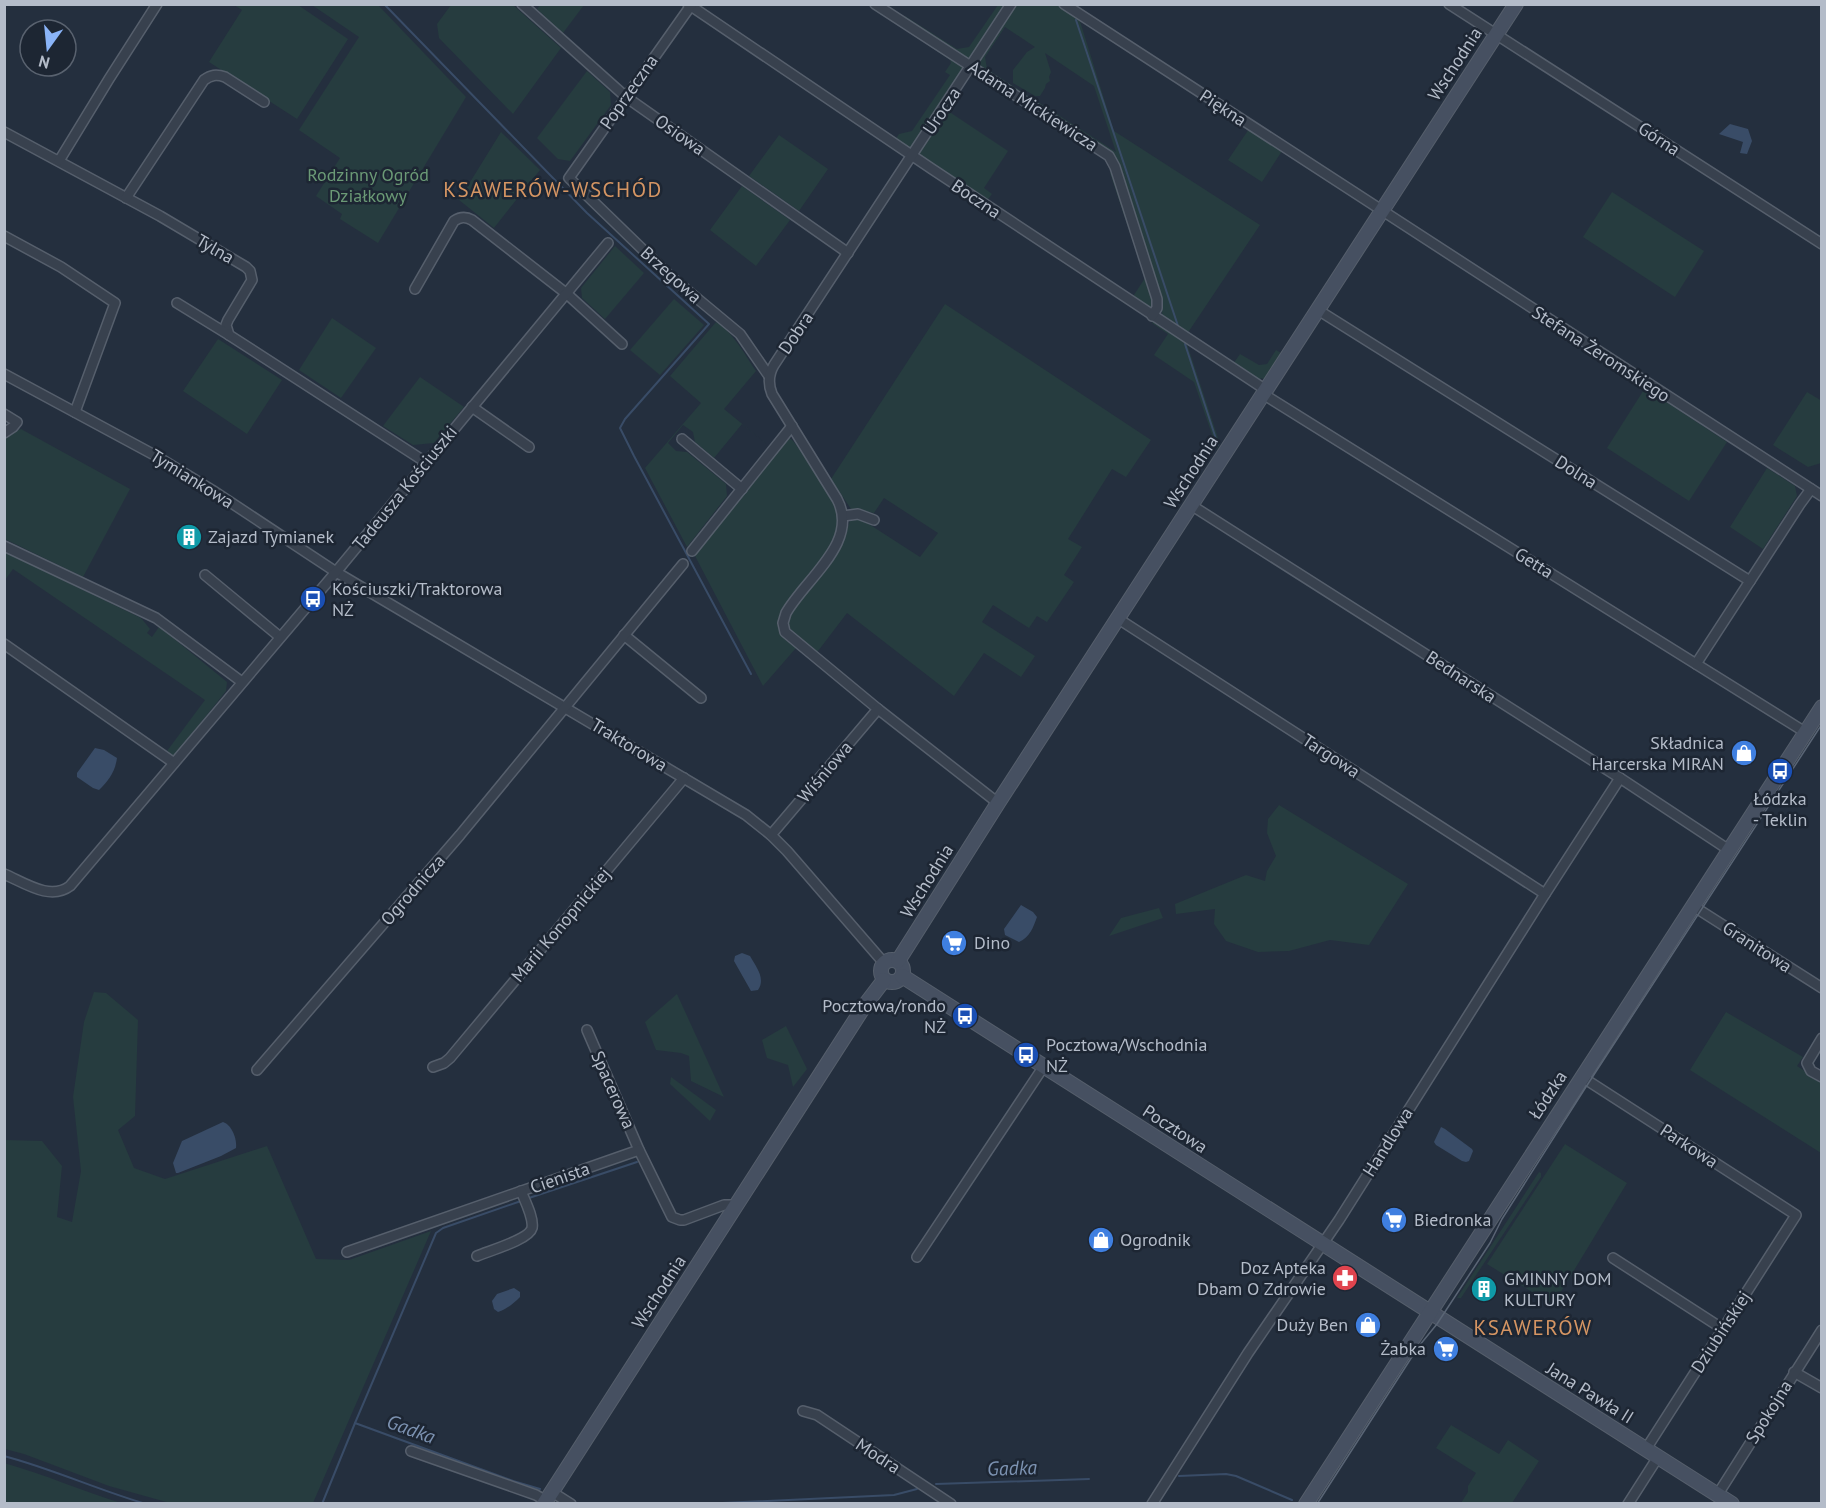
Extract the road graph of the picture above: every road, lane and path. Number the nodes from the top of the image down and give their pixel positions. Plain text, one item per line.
1 (157, 4) edge
2 (522, 4) edge
3 (875, 4) edge
4 (1011, 4) edge
5 (1064, 4) edge
6 (1449, 4) edge
7 (1516, 4) edge
8 (690, 5) edge
9 (1496, 35) junction
10 (972, 66) junction
11 (626, 97) junction
12 (264, 102) dead end
13 (4, 132) edge
14 (911, 156) junction
15 (59, 161) junction
16 (568, 178) joint
17 (126, 198) junction
18 (1381, 211) junction
19 (4, 236) edge
20 (608, 243) dead end
21 (1821, 244) edge
22 (848, 253) junction
23 (415, 289) dead end
24 (567, 294) junction
25 (177, 303) dead end
26 (1318, 310) junction
27 (1152, 316) junction
28 (229, 334) junction
29 (622, 344) dead end
30 (4, 374) edge
31 (769, 376) junction
32 (1265, 392) junction
33 (472, 407) junction
34 (75, 412) junction
35 (4, 414) edge
36 (792, 426) junction
37 (4, 433) edge
38 (682, 439) dead end
39 (530, 447) dead end
40 (427, 463) junction
41 (741, 489) junction
42 (1811, 489) junction
43 (1821, 496) edge
44 (1191, 505) junction
45 (843, 516) junction
46 (873, 520) dead end
47 (4, 546) edge
48 (692, 551) dead end
49 (683, 564) dead end
50 (336, 572) junction
51 (205, 575) dead end
52 (1750, 581) junction
53 (1118, 618) junction
54 (624, 635) junction
55 (280, 637) junction
56 (4, 644) edge
57 (1696, 664) junction
58 (242, 682) junction
59 (701, 698) dead end
60 (566, 707) junction
61 (1821, 707) edge
62 (878, 709) junction
63 (1805, 732) junction
64 (174, 763) junction
65 (684, 778) junction
66 (1620, 778) junction
67 (998, 803) junction
68 (771, 835) junction
69 (1729, 850) junction
70 (4, 874) edge
71 (1545, 894) junction
72 (1693, 906) junction
73 (891, 962) junction
74 (902, 976) junction
75 (884, 980) junction
76 (1821, 988) edge
77 (587, 1030) dead end
78 (1821, 1038) edge
79 (433, 1066) dead end
80 (1044, 1066) junction
81 (257, 1070) dead end
82 (1582, 1077) junction
83 (1821, 1077) edge
84 (639, 1150) junction
85 (521, 1191) junction
86 (736, 1205) junction
87 (1796, 1215) joint
88 (1322, 1244) junction
89 (346, 1252) dead end
90 (477, 1256) dead end
91 (918, 1257) dead end
92 (1613, 1258) dead end
93 (1429, 1312) junction
94 (1723, 1329) junction
95 (1821, 1330) edge
96 (1794, 1372) junction
97 (1821, 1388) edge
98 (803, 1411) dead end
99 (411, 1451) dead end
100 (1652, 1453) junction
101 (1718, 1494) junction
102 (547, 1498) edge
103 (571, 1503) edge
104 (951, 1503) edge
105 (1152, 1503) edge
106 (1306, 1503) edge
107 (1628, 1503) edge
108 (1732, 1503) edge

1 - 15 street
2 - 11 street, Osiowa
3 - 10 street, Adama Mickiewicza
4 - 10 street, Urocza
5 - 18 street, Piękna
6 - 9 street, Górna
7 - 9 street, Wschodnia
8 - 11 street, Poprzeczna
8 - 14 street, Boczna
9 - 18 street, Wschodnia
9 - 21 street, Górna
10 - 14 street, Urocza
10 - 27 street, Adama Mickiewicza
11 - 16 street, Poprzeczna
11 - 22 street, Osiowa
12 - 17 street
13 - 15 street, Tylna
14 - 22 street, Dobra
14 - 27 street, Boczna
15 - 17 street, Tylna
16 - 31 street, Brzegowa
17 - 28 street, Tylna
18 - 26 street, Wschodnia
18 - 42 street, Stefana Żeromskiego
19 - 34 street
20 - 24 street, Tadeusza Kościuszki
22 - 31 street, Dobra
23 - 24 street
24 - 29 street
24 - 33 street, Tadeusza Kościuszki
25 - 28 street
26 - 32 street, Wschodnia
26 - 52 street, Dolna
27 - 32 street, Boczna
28 - 40 street
30 - 34 street, Tymiankowa
31 - 36 street
32 - 44 street, Wschodnia
32 - 57 street, Getta
33 - 39 street
33 - 40 street, Tadeusza Kościuszki
34 - 50 street, Tymiankowa
35 - 37 street
36 - 41 street
36 - 45 street
38 - 41 street
40 - 50 street, Tadeusza Kościuszki
41 - 48 street
42 - 43 street, Stefana Żeromskiego
42 - 52 street
44 - 53 street, Wschodnia
44 - 66 street, Bednarska
45 - 46 street
45 - 62 street
47 - 58 street
49 - 54 street, Ogrodnicza
50 - 55 street, Tadeusza Kościuszki
50 - 60 street, Traktorowa
51 - 55 street
52 - 57 street
53 - 67 street, Wschodnia
53 - 71 street, Targowa
54 - 59 street
54 - 60 street, Ogrodnicza
55 - 58 street, Tadeusza Kościuszki
56 - 64 street
57 - 63 street, Getta
58 - 64 street, Tadeusza Kościuszki
60 - 65 street, Traktorowa
60 - 81 street, Ogrodnicza
61 - 63 street, Łódzka
62 - 67 street
62 - 68 street, Wiśniowa
63 - 69 street, Łódzka
64 - 70 street, Tadeusza Kościuszki
65 - 68 street, Traktorowa
65 - 79 street, Marii Konopnickiej
66 - 69 street, Bednarska
66 - 71 street, Handlowa
67 - 73 street, Wschodnia
68 - 73 street, Traktorowa
69 - 72 street, Łódzka
71 - 88 street, Handlowa
72 - 76 street, Granitowa
72 - 82 street, Łódzka
73 - 74 street
73 - 75 street
74 - 75 street
74 - 80 street, Pocztowa
75 - 86 street, Wschodnia
77 - 84 street, Spacerowa
78 - 83 street
80 - 88 street, Pocztowa
80 - 91 street
82 - 87 street, Parkowa
82 - 93 street, Łódzka
84 - 85 street, Cienista
84 - 86 street
85 - 89 street, Cienista
85 - 90 street
86 - 102 street, Wschodnia
87 - 94 street, Dziubińskiej
88 - 93 street, Pocztowa
88 - 105 street, Handlowa
92 - 94 street
93 - 100 street, Jana Pawła II
93 - 106 street, Łódzka
94 - 100 street, Dziubińskiej
95 - 96 street, Spokojna
96 - 97 street
96 - 101 street, Spokojna
98 - 104 street, Modra
99 - 102 street
100 - 101 street, Jana Pawła II
100 - 107 street, Dziubińskiej
101 - 108 street, Jana Pawła II
102 - 103 street

